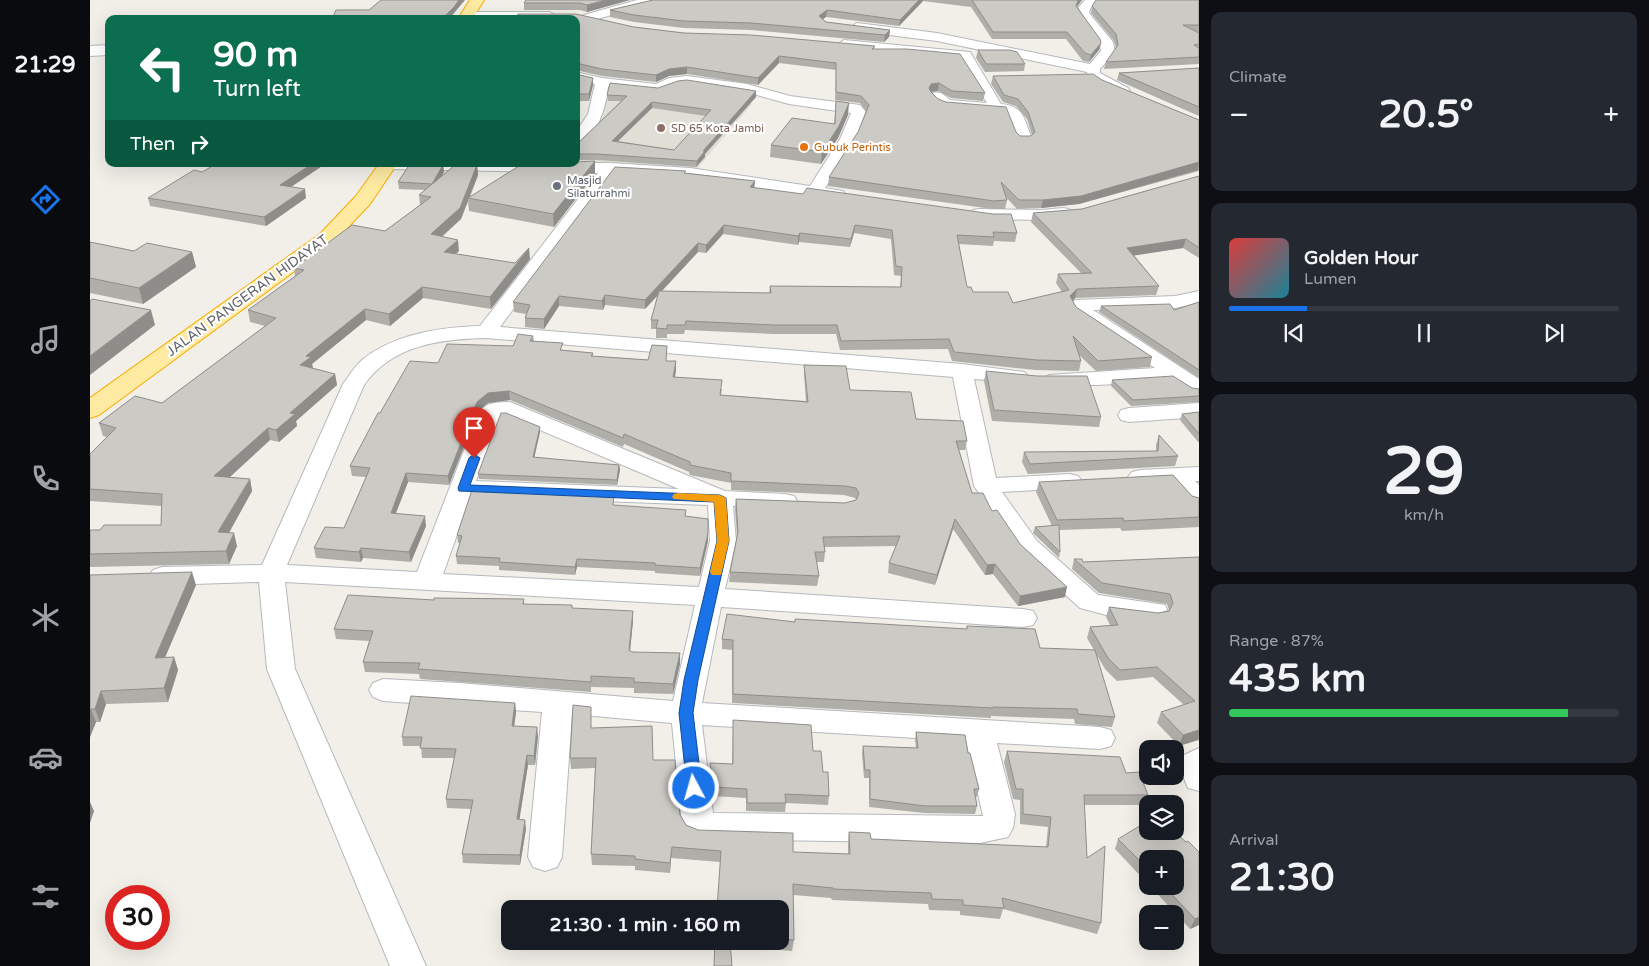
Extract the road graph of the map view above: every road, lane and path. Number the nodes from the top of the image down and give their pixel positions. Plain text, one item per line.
1 (477, 0) edge
2 (660, 0) edge
3 (1071, 0) edge
4 (1090, 1) edge
5 (468, 15) edge
6 (580, 17) edge
7 (588, 18) junction
8 (618, 25) edge
9 (844, 25) edge
10 (916, 34) junction
11 (830, 43) edge
12 (105, 50) edge
13 (909, 50) junction
14 (90, 51) edge
15 (1094, 72) junction
16 (1121, 73) edge
17 (580, 77) edge
18 (1068, 77) edge
19 (979, 78) junction
20 (998, 78) edge
21 (602, 82) junction
22 (937, 96) edge
23 (1140, 98) edge
24 (996, 107) junction
25 (580, 138) edge
26 (1024, 138) edge
27 (580, 166) edge
28 (386, 167) edge
29 (610, 168) junction
30 (814, 192) junction
31 (851, 197) edge
32 (1080, 211) edge
33 (963, 212) edge
34 (1199, 297) edge
35 (1175, 302) junction
36 (1199, 316) edge
37 (486, 332) junction
38 (962, 370) junction
39 (1176, 373) junction
40 (1199, 388) edge
41 (90, 410) edge
42 (1199, 410) edge
43 (1129, 415) dead end
44 (1188, 474) edge
45 (1120, 478) edge
46 (1091, 480) edge
47 (986, 486) junction
48 (463, 488) junction
49 (720, 498) junction
50 (1199, 500) edge
51 (806, 502) edge
52 (271, 573) junction
53 (138, 576) edge
54 (427, 581) junction
55 (711, 597) junction
56 (1155, 612) edge
57 (1023, 618) dead end
58 (383, 690) dead end
59 (558, 702) junction
60 (686, 713) junction
61 (979, 731) junction
62 (1100, 738) dead end
63 (1199, 760) edge
64 (1199, 779) edge
65 (546, 857) dead end
66 (408, 966) edge

1 - 5 highway
2 - 7 street
3 - 4 street
4 - 15 street
6 - 7 street
7 - 8 street
9 - 10 street
10 - 13 street
10 - 15 street
11 - 13 street
12 - 14 street
13 - 19 street
15 - 16 street
15 - 18 street
15 - 23 street
17 - 21 street
19 - 20 street
19 - 24 street
21 - 25 street
21 - 30 street
22 - 24 street
24 - 26 street
27 - 29 street
28 - 41 highway, JALAN PANGERAN HIDAYAT
29 - 30 street
29 - 37 street
30 - 31 street
32 - 33 street
34 - 35 street
35 - 36 street
35 - 39 street
37 - 38 street
37 - 52 street
38 - 39 street
38 - 47 street
39 - 40 street
42 - 43 street
44 - 45 street
44 - 50 street
46 - 47 street
47 - 56 street
48 - 49 street
48 - 49 street
48 - 54 street
49 - 51 street
49 - 55 street
52 - 53 street
52 - 54 street
52 - 66 street
54 - 55 street
55 - 57 street
55 - 60 street
58 - 59 street
59 - 60 street
59 - 65 street
60 - 61 street
60 - 61 street
61 - 62 street
63 - 64 street

